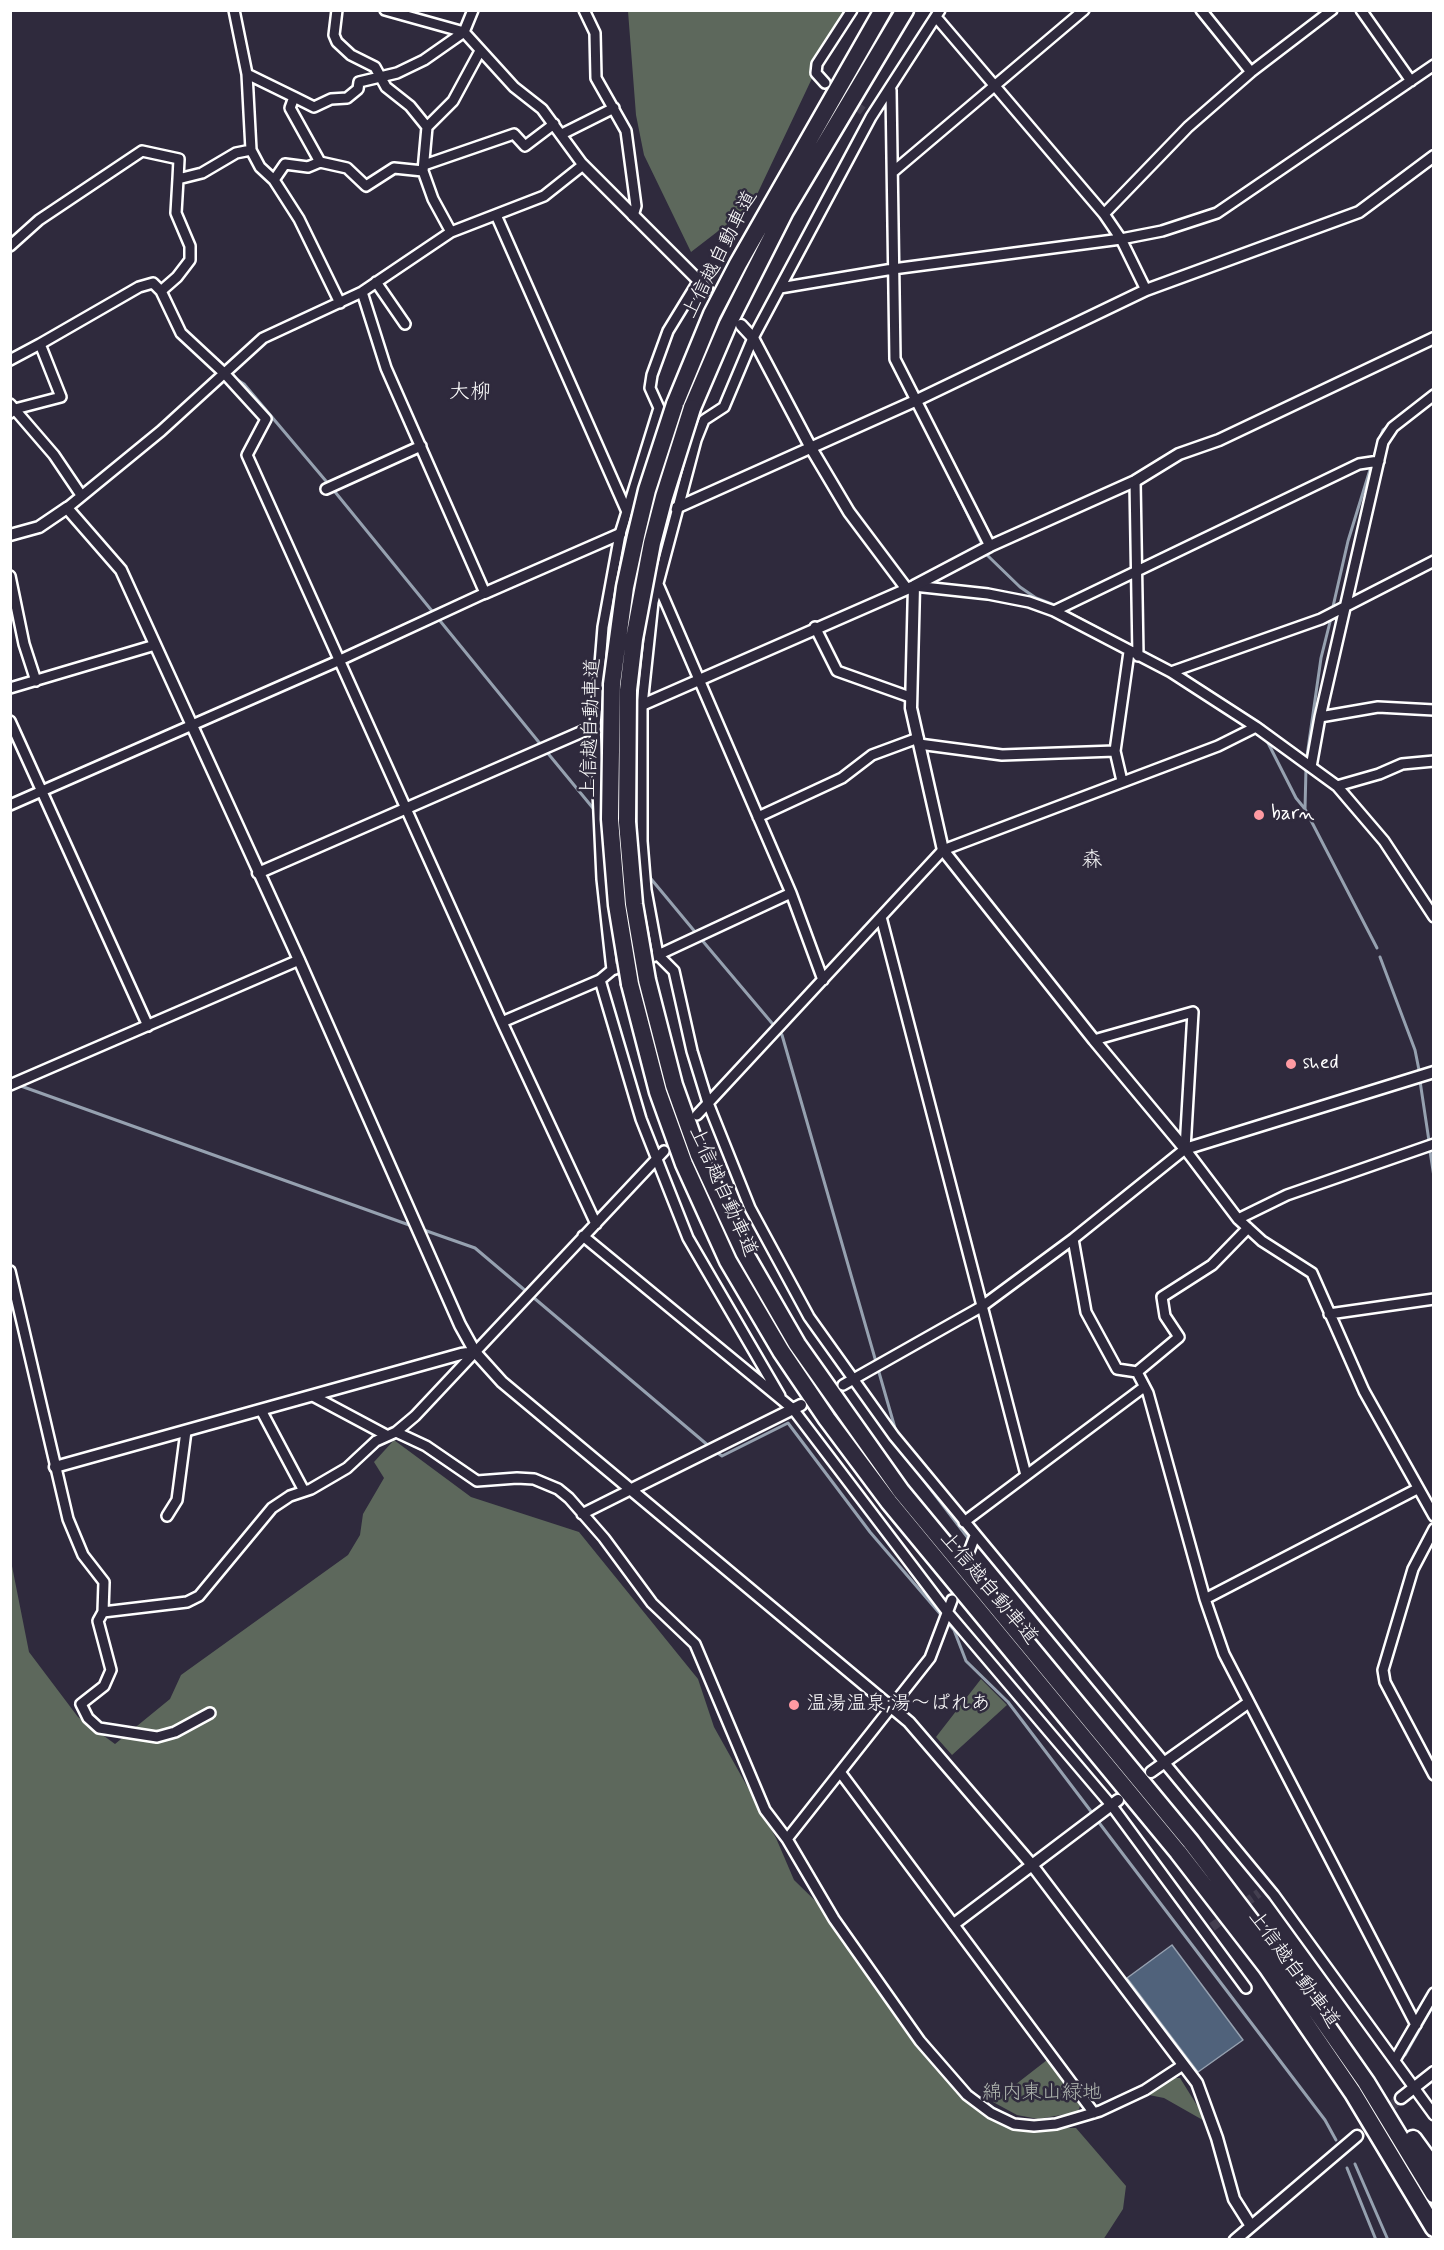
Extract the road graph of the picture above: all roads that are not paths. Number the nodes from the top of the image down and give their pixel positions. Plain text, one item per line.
1 (234, 10) edge
2 (337, 10) edge
3 (385, 10) edge
4 (473, 10) edge
5 (584, 10) edge
6 (852, 10) edge
7 (883, 10) edge
8 (905, 10) edge
9 (1084, 10) edge
10 (1201, 10) edge
11 (1332, 10) edge
12 (1361, 10) edge
13 (938, 14) edge
14 (464, 32) junction
15 (480, 51) junction
16 (1434, 65) edge
17 (1251, 72) junction
18 (247, 74) junction
19 (379, 76) junction
20 (1411, 81) junction
21 (825, 83) tunnel mouth
22 (995, 85) junction
23 (891, 90) junction
24 (294, 97) junction
25 (614, 108) junction
26 (554, 124) junction
27 (427, 127) junction
28 (562, 134) junction
29 (251, 150) junction
30 (1434, 156) edge
31 (320, 162) junction
32 (583, 165) junction
33 (423, 168) junction
34 (894, 171) junction
35 (178, 179) junction
36 (274, 180) junction
37 (1104, 214) junction
38 (496, 215) junction
39 (633, 216) junction
40 (452, 232) junction
41 (1121, 239) junction
42 (10, 246) edge
43 (893, 268) junction
44 (376, 282) junction
45 (703, 285) joint
46 (780, 288) junction
47 (1146, 290) junction
48 (161, 291) junction
49 (362, 292) junction
50 (340, 303) junction
51 (405, 324) dead end
52 (741, 325) dead end
53 (753, 338) junction
54 (1434, 338) edge
55 (40, 344) junction
56 (10, 360) edge
57 (224, 373) junction
58 (1434, 395) edge
59 (915, 401) junction
60 (12, 409) edge
61 (421, 446) junction
62 (811, 448) junction
63 (1379, 461) junction
64 (1135, 481) junction
65 (326, 489) dead end
66 (81, 495) junction
67 (67, 508) junction
68 (676, 508) junction
69 (627, 512) junction
70 (620, 534) junction
71 (10, 535) edge
72 (990, 546) junction
73 (1434, 561) edge
74 (1138, 571) junction
75 (10, 576) edge
76 (657, 582) junction
77 (910, 587) junction
78 (485, 593) junction
79 (13, 601) edge
80 (1346, 608) junction
81 (1054, 611) junction
82 (815, 627) junction
83 (155, 645) junction
84 (1129, 652) junction
85 (1138, 657) junction
86 (338, 661) junction
87 (1171, 672) junction
88 (700, 679) junction
89 (36, 681) junction
90 (10, 688) edge
91 (910, 697) junction
92 (642, 705) junction
93 (1434, 711) edge
94 (1320, 717) junction
95 (10, 721) edge
96 (192, 725) junction
97 (595, 726) junction
98 (1256, 727) junction
99 (919, 741) junction
100 (1115, 751) junction
101 (1434, 761) edge
102 (1311, 766) junction
103 (1122, 781) junction
104 (1337, 786) junction
105 (41, 792) junction
106 (10, 805) edge
107 (406, 810) junction
108 (758, 817) junction
109 (943, 850) junction
110 (258, 873) junction
111 (791, 893) junction
112 (1434, 916) edge
113 (881, 917) junction
114 (658, 956) junction
115 (299, 960) junction
116 (612, 970) junction
117 (600, 980) junction
118 (823, 980) junction
119 (502, 1022) junction
120 (148, 1026) junction
121 (1094, 1040) junction
122 (1434, 1072) edge
123 (10, 1085) edge
124 (708, 1103) junction
125 (697, 1116) dead end
126 (1434, 1144) edge
127 (1185, 1149) junction
128 (664, 1151) dead end
129 (656, 1160) junction
130 (1238, 1219) junction
131 (596, 1224) junction
132 (1248, 1228) junction
133 (584, 1236) junction
134 (1073, 1239) junction
135 (10, 1272) edge
136 (1434, 1299) edge
137 (981, 1307) junction
138 (1329, 1314) junction
139 (475, 1352) junction
140 (1137, 1372) junction
141 (853, 1380) junction
142 (843, 1385) dead end
143 (1144, 1387) junction
144 (313, 1396) junction
145 (780, 1396) junction
146 (797, 1407) junction
147 (261, 1410) junction
148 (186, 1431) junction
149 (396, 1432) junction
150 (386, 1435) junction
151 (55, 1467) junction
152 (1026, 1475) junction
153 (1417, 1489) junction
154 (632, 1490) junction
155 (304, 1491) junction
156 (582, 1514) junction
157 (166, 1515) dead end
158 (1434, 1516) edge
159 (964, 1522) junction
160 (1434, 1529) edge
161 (975, 1536) junction
162 (968, 1554) dead end
163 (1205, 1599) junction
164 (952, 1600) dead end
165 (103, 1612) junction
166 (948, 1613) junction
167 (1248, 1703) junction
168 (890, 1707) junction
169 (210, 1713) dead end
170 (1163, 1764) junction
171 (840, 1772) junction
172 (1151, 1772) dead end
173 (1434, 1775) edge
174 (1115, 1803) junction
175 (787, 1839) junction
176 (1032, 1865) junction
177 (954, 1924) junction
178 (1246, 1988) dead end
179 (1434, 1993) edge
180 (1323, 2018) junction
181 (1416, 2025) junction
182 (1395, 2060) junction
183 (1183, 2065) junction
184 (1434, 2073) edge
185 (1416, 2087) junction
186 (1353, 2093) junction
187 (1401, 2098) tunnel mouth
188 (1094, 2113) junction
189 (1434, 2115) edge
190 (1357, 2136) tunnel mouth
191 (1434, 2168) edge
192 (1434, 2194) edge
193 (1251, 2226) junction
194 (1434, 2228) edge
195 (1434, 2238) edge
196 (1235, 2240) edge

1 - 18 street
2 - 19 street
3 - 14 street
4 - 14 street
5 - 25 street
6 - 21 street
7 - 186 highway, 上信越自動車道, bridge
8 - 180 highway, 上信越自動車道, bridge
9 - 22 street
10 - 17 street
11 - 17 street
12 - 20 street
13 - 22 street
13 - 23 street
14 - 15 street
14 - 19 street
15 - 26 street
15 - 27 street
16 - 20 street
17 - 37 street
18 - 24 street
18 - 29 street
19 - 24 street
19 - 27 street
20 - 41 street
22 - 34 street
22 - 37 street
23 - 34 street
23 - 46 street
24 - 31 street
25 - 28 street
25 - 39 street
26 - 28 street
26 - 33 street
27 - 33 street
28 - 32 street
29 - 35 street
29 - 36 street
30 - 47 street
31 - 33 street
31 - 36 street
32 - 38 street
32 - 39 street
33 - 40 street
34 - 43 street
35 - 42 street
35 - 48 street
36 - 50 street
37 - 41 street
38 - 40 street
38 - 69 street
39 - 45 street
40 - 44 street
41 - 43 street
41 - 47 street
43 - 46 street
43 - 59 street
44 - 49 street
44 - 51 street
45 - 69 street
46 - 53 street
47 - 59 street
48 - 55 street
48 - 57 street
49 - 50 street
49 - 61 street
50 - 57 street
52 - 53 street
53 - 62 street
53 - 68 street
54 - 64 street
55 - 56 street
55 - 60 street
57 - 66 street
57 - 86 street
58 - 63 street
59 - 62 street
59 - 72 street
60 - 66 street
61 - 65 street
61 - 78 street
62 - 68 street
62 - 77 street
63 - 74 street
63 - 80 street
64 - 72 street
64 - 74 street
66 - 67 street
67 - 71 street
67 - 83 street
68 - 76 street
69 - 70 street
70 - 78 street
70 - 97 street
72 - 77 street
73 - 80 street
74 - 81 street
74 - 85 street
75 - 79 street
76 - 88 street
76 - 92 street
77 - 81 street
77 - 82 street
77 - 91 street
78 - 86 street
79 - 89 street
80 - 87 street
80 - 94 street
81 - 84 street
82 - 88 street
82 - 91 street
83 - 89 street
83 - 96 street
84 - 85 street
84 - 100 street
85 - 87 street
86 - 96 street
86 - 107 street
87 - 98 street
88 - 92 street
88 - 108 street
89 - 90 street
91 - 99 street
92 - 114 street
93 - 94 street
94 - 102 street
95 - 105 street
96 - 105 street
96 - 110 street
97 - 107 street
97 - 116 street
98 - 102 street
98 - 103 street
99 - 100 street
99 - 108 street
99 - 109 street
100 - 103 street
101 - 104 street
102 - 104 street
103 - 109 street
104 - 112 street
105 - 106 street
105 - 120 street
107 - 110 street
107 - 119 street
108 - 111 street
109 - 113 street
109 - 121 street
110 - 115 street
111 - 114 street
111 - 118 street
113 - 118 street
113 - 137 street
114 - 116 street
114 - 124 street
115 - 120 street
115 - 139 street
116 - 117 street
117 - 119 street
117 - 129 street
118 - 124 street
119 - 131 street
120 - 123 street
121 - 127 street
121 - 127 street
122 - 127 street
124 - 125 street
124 - 141 street
126 - 130 street
127 - 130 street
127 - 134 street
128 - 129 street
129 - 131 street
129 - 145 street
130 - 132 street
131 - 133 street
132 - 138 street
132 - 140 street
133 - 139 street
133 - 145 street
134 - 137 street
134 - 140 street
135 - 151 street
136 - 138 street
137 - 141 street
137 - 152 street
138 - 153 street
139 - 144 street
139 - 149 street
139 - 154 street
140 - 143 street
141 - 142 street
141 - 159 street
143 - 152 street
143 - 163 street
144 - 147 street
144 - 150 street
145 - 146 street
146 - 154 street
146 - 166 street
147 - 148 street
147 - 155 street
148 - 151 street
148 - 157 street
149 - 150 street
149 - 156 street
150 - 155 street
151 - 165 street
152 - 159 street
153 - 158 street
153 - 163 street
154 - 156 street
154 - 168 street
155 - 165 street
156 - 175 street
159 - 161 street
160 - 173 street
161 - 162 street
161 - 170 street
163 - 167 street
164 - 166 street
165 - 169 street
166 - 168 street
166 - 174 street
167 - 170 street
167 - 181 street
168 - 171 street
168 - 176 street
170 - 172 street
170 - 182 street
171 - 175 street
171 - 177 street
174 - 176 street
174 - 178 street
175 - 188 street
176 - 177 street
176 - 183 street
177 - 188 street
179 - 181 street
180 - 191 highway
180 - 192 highway, 上信越自動車道
181 - 182 street
182 - 185 street
183 - 188 street
183 - 193 street
184 - 185 street
185 - 187 street
185 - 189 street
186 - 194 highway, 上信越自動車道
186 - 195 highway
190 - 193 street
193 - 196 street

